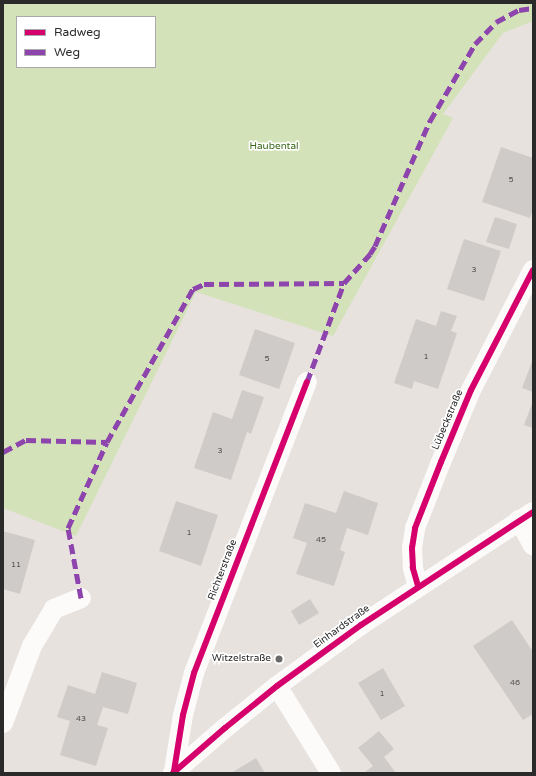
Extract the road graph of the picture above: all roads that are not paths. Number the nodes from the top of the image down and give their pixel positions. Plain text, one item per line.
1 (533, 270) edge
2 (307, 382) dead end
3 (526, 516) edge
4 (533, 545) edge
5 (418, 586) junction
6 (81, 598) dead end
7 (277, 686) junction
8 (3, 723) edge
9 (174, 772) edge
10 (331, 773) edge

1 - 5 street, Lübeckstraße
2 - 9 street, Richterstraße
3 - 4 street
3 - 5 street, Einhardstraße
5 - 7 street, Einhardstraße
6 - 8 street
7 - 9 street, Einhardstraße
7 - 10 street

